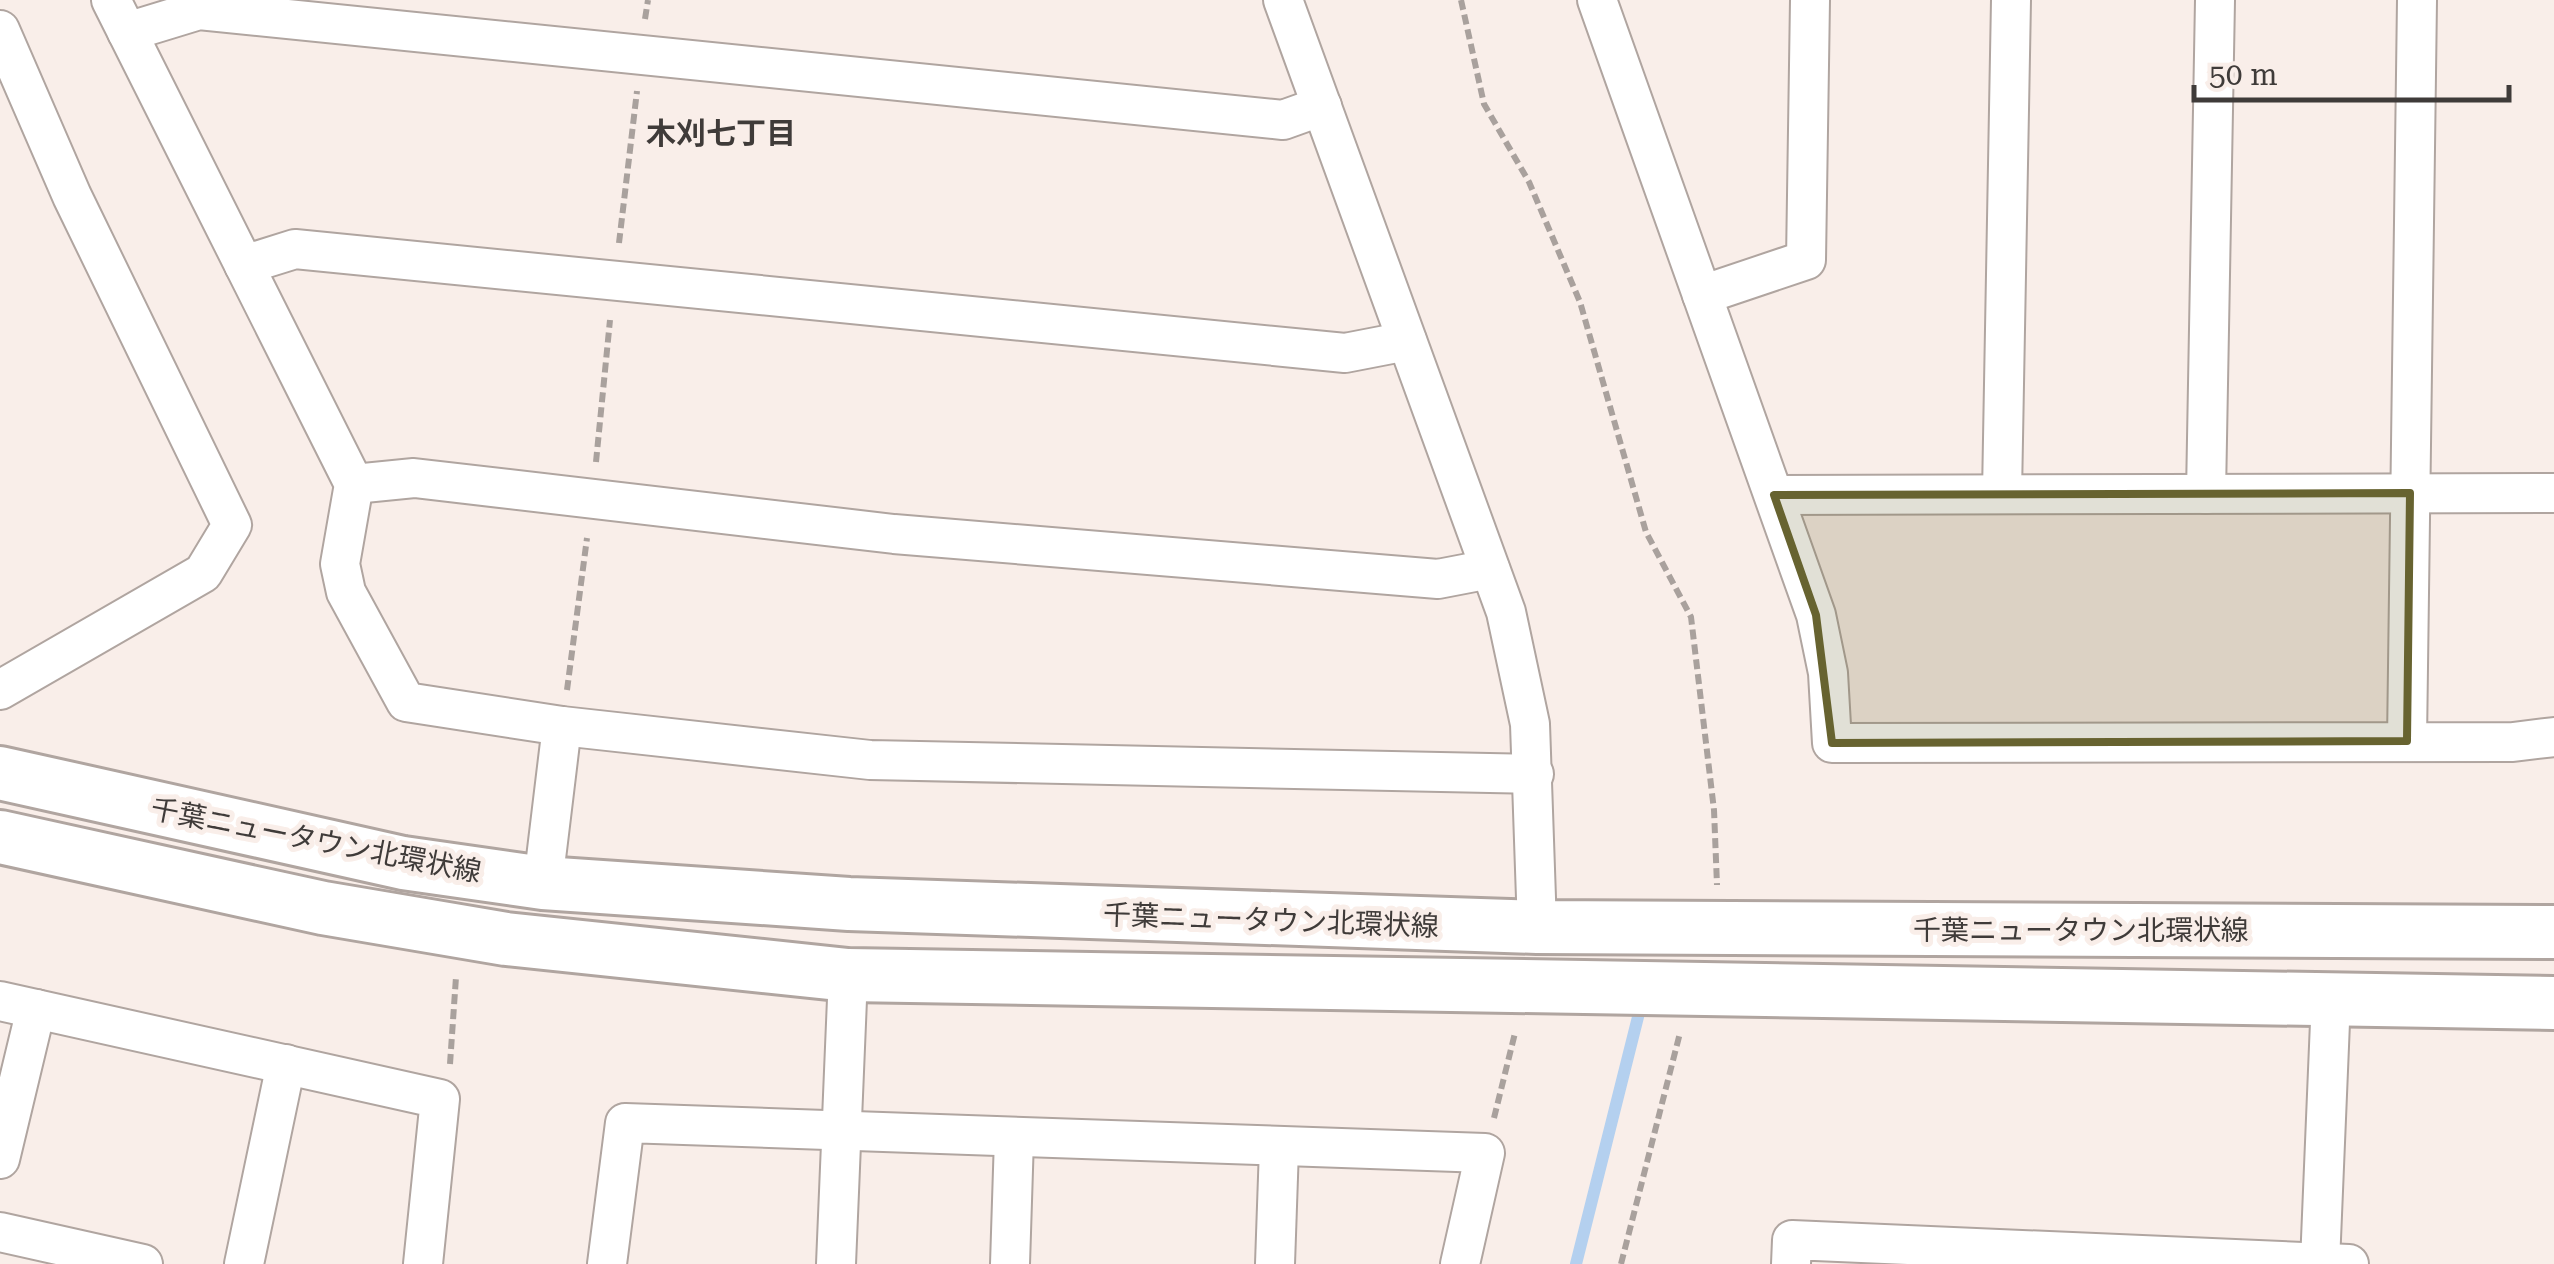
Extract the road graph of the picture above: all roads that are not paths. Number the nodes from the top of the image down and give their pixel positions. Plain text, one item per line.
1 (1283, 0) edge
2 (1597, 0) edge
3 (1810, 0) edge
4 (2011, 0) edge
5 (2215, 0) edge
6 (2418, 0) edge
7 (119, 16) edge
8 (0, 30) edge
9 (1322, 106) junction
10 (244, 265) junction
11 (1702, 294) junction
12 (1407, 341) junction
13 (354, 484) junction
14 (2410, 493) junction
15 (2554, 493) edge
16 (2002, 494) junction
17 (2206, 494) junction
18 (1774, 495) junction
19 (1490, 569) junction
20 (0, 690) edge
21 (562, 726) junction
22 (2554, 737) edge
23 (2407, 742) junction
24 (0, 773) edge
25 (1534, 774) junction
26 (0, 837) edge
27 (543, 883) junction
28 (1537, 927) junction
29 (2554, 932) edge
30 (848, 976) junction
31 (2331, 998) junction
32 (2554, 1004) edge
33 (18, 1005) edge
34 (286, 1064) junction
35 (840, 1131) junction
36 (1014, 1138) junction
37 (1279, 1148) junction
38 (0, 1159) edge
39 (0, 1232) edge
40 (2320, 1263) edge
41 (144, 1264) edge
42 (244, 1264) edge
43 (423, 1264) edge
44 (607, 1264) edge
45 (836, 1264) edge
46 (1010, 1264) edge
47 (1274, 1264) edge
48 (1460, 1264) edge
49 (1791, 1264) edge
50 (2350, 1264) edge

1 - 9 street
2 - 11 street
3 - 11 street
4 - 16 street
5 - 17 street
6 - 14 street
7 - 9 street
7 - 10 street
8 - 20 street
9 - 12 street
10 - 12 street
10 - 13 street
11 - 18 street
12 - 19 street
13 - 19 street
13 - 21 street
14 - 15 street
14 - 17 street
14 - 23 street
16 - 17 street
16 - 18 street
18 - 23 street
19 - 25 street
21 - 25 street
21 - 27 street
22 - 23 street
24 - 27 main road, 千葉ニュータウン北環状線
25 - 28 street
26 - 30 main road, 千葉ニュータウン北環状線
27 - 28 main road, 千葉ニュータウン北環状線
28 - 29 main road, 千葉ニュータウン北環状線
30 - 31 main road, 千葉ニュータウン北環状線
30 - 35 street
31 - 32 main road, 千葉ニュータウン北環状線
31 - 40 street
33 - 34 street
33 - 38 street
34 - 42 street
34 - 43 street
35 - 36 street
35 - 44 street
35 - 45 street
36 - 37 street
36 - 46 street
37 - 47 street
37 - 48 street
39 - 41 street
40 - 49 street
40 - 50 street

